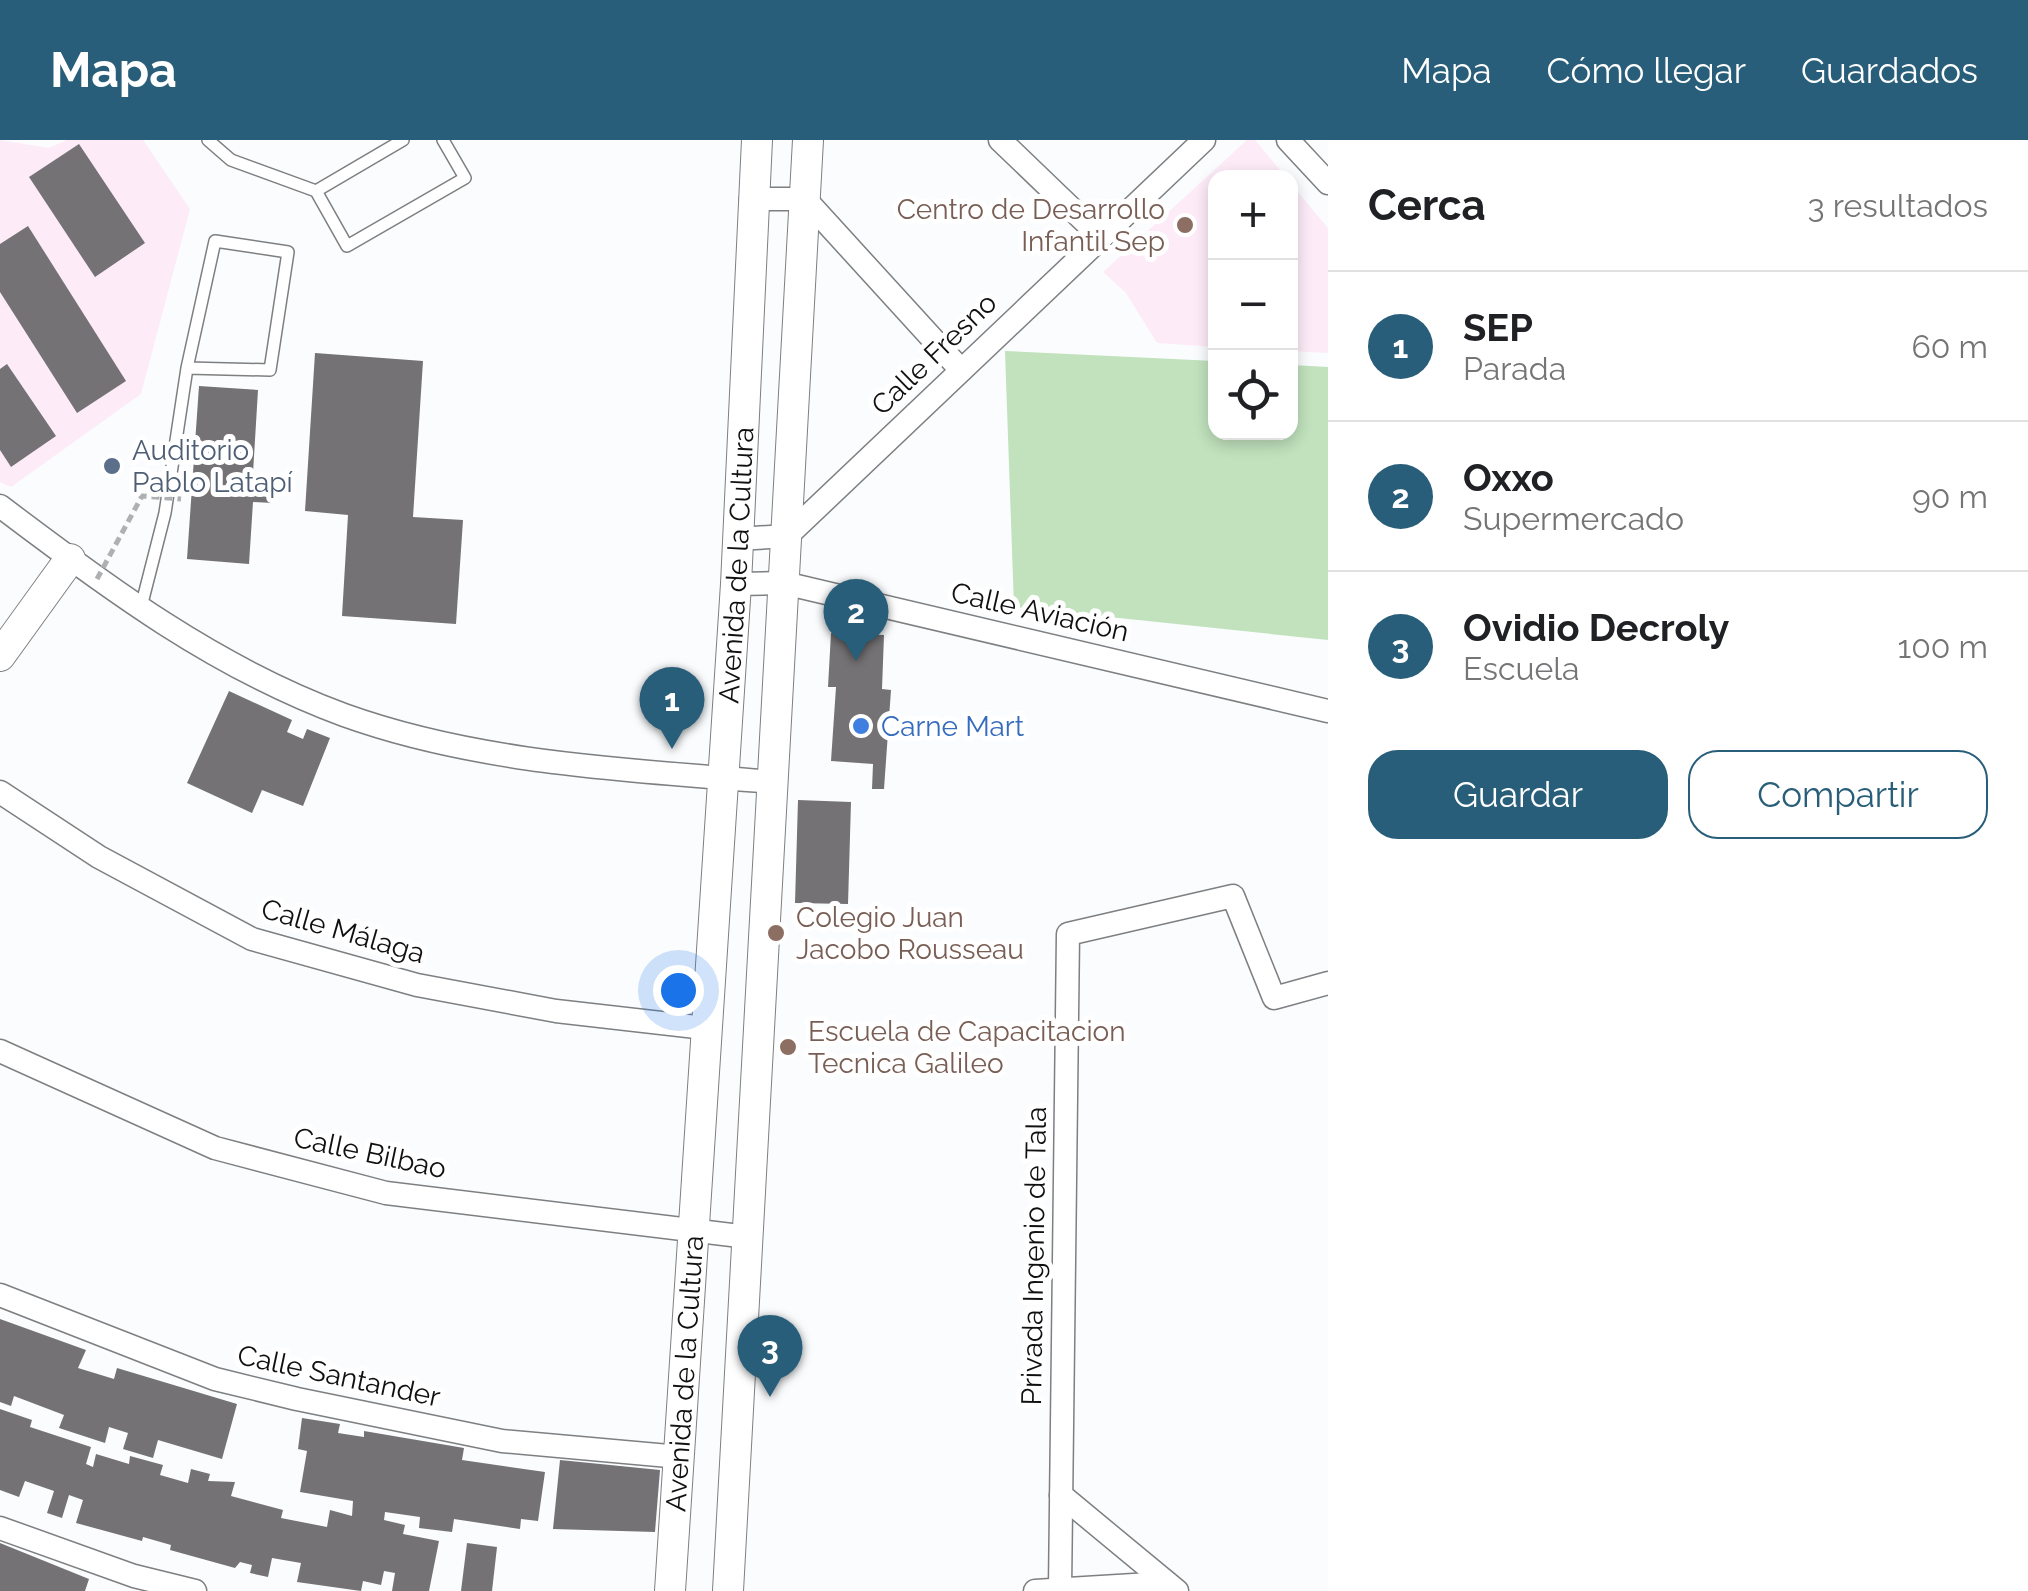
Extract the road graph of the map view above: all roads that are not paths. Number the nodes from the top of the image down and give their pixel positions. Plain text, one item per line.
1 (208, 140) edge
2 (403, 140) edge
3 (442, 140) edge
4 (756, 140) edge
5 (808, 140) edge
6 (1000, 140) edge
7 (1204, 140) edge
8 (1288, 140) edge
9 (1328, 183) edge
10 (316, 191) junction
11 (751, 199) junction
12 (805, 199) junction
13 (1101, 238) junction
14 (187, 368) junction
15 (961, 370) junction
16 (0, 506) edge
17 (787, 536) junction
18 (737, 539) junction
19 (70, 559) junction
20 (784, 583) junction
21 (736, 584) junction
22 (140, 612) junction
23 (0, 656) edge
24 (1328, 711) edge
25 (720, 778) junction
26 (773, 782) junction
27 (0, 792) edge
28 (1328, 983) edge
29 (705, 1028) junction
30 (0, 1050) edge
31 (693, 1233) junction
32 (748, 1238) junction
33 (0, 1295) edge
34 (680, 1457) junction
35 (1061, 1495) junction
36 (0, 1528) edge
37 (1172, 1587) edge
38 (1060, 1589) edge
39 (196, 1591) edge
40 (670, 1591) edge
41 (728, 1591) edge
42 (1036, 1591) edge

1 - 10 lane
2 - 10 lane
3 - 10 lane
4 - 11 main road, Avenida de la Cultura
5 - 12 main road, Avenida de la Cultura
6 - 13 street
7 - 13 street, Calle Fresno
8 - 9 street
11 - 12 street
11 - 18 main road, Avenida de la Cultura
12 - 15 street
12 - 17 main road, Avenida de la Cultura
13 - 15 street, Calle Fresno
14 - 14 lane
14 - 22 lane
15 - 17 street, Calle Fresno
16 - 19 street
17 - 18 street
17 - 20 main road, Avenida de la Cultura
18 - 21 main road, Avenida de la Cultura
19 - 22 street
19 - 23 main road
20 - 21 street, Calle Aviación
20 - 24 street, Calle Aviación
20 - 26 main road, Avenida de la Cultura
21 - 25 main road, Avenida de la Cultura
22 - 25 street
25 - 26 street
25 - 29 main road, Avenida de la Cultura
26 - 32 main road, Avenida de la Cultura
27 - 29 street, Calle Málaga
28 - 35 street, Privada Ingenio de Tala
29 - 31 main road, Avenida de la Cultura
30 - 31 street, Calle Bilbao
31 - 32 street, Calle Bilbao
31 - 34 main road, Avenida de la Cultura
32 - 41 main road, Avenida de la Cultura
33 - 34 street, Calle Santander
34 - 40 main road, Avenida de la Cultura
35 - 37 street
35 - 38 street, Privada Ingenio de Tala
36 - 39 street
37 - 38 street
38 - 42 street

